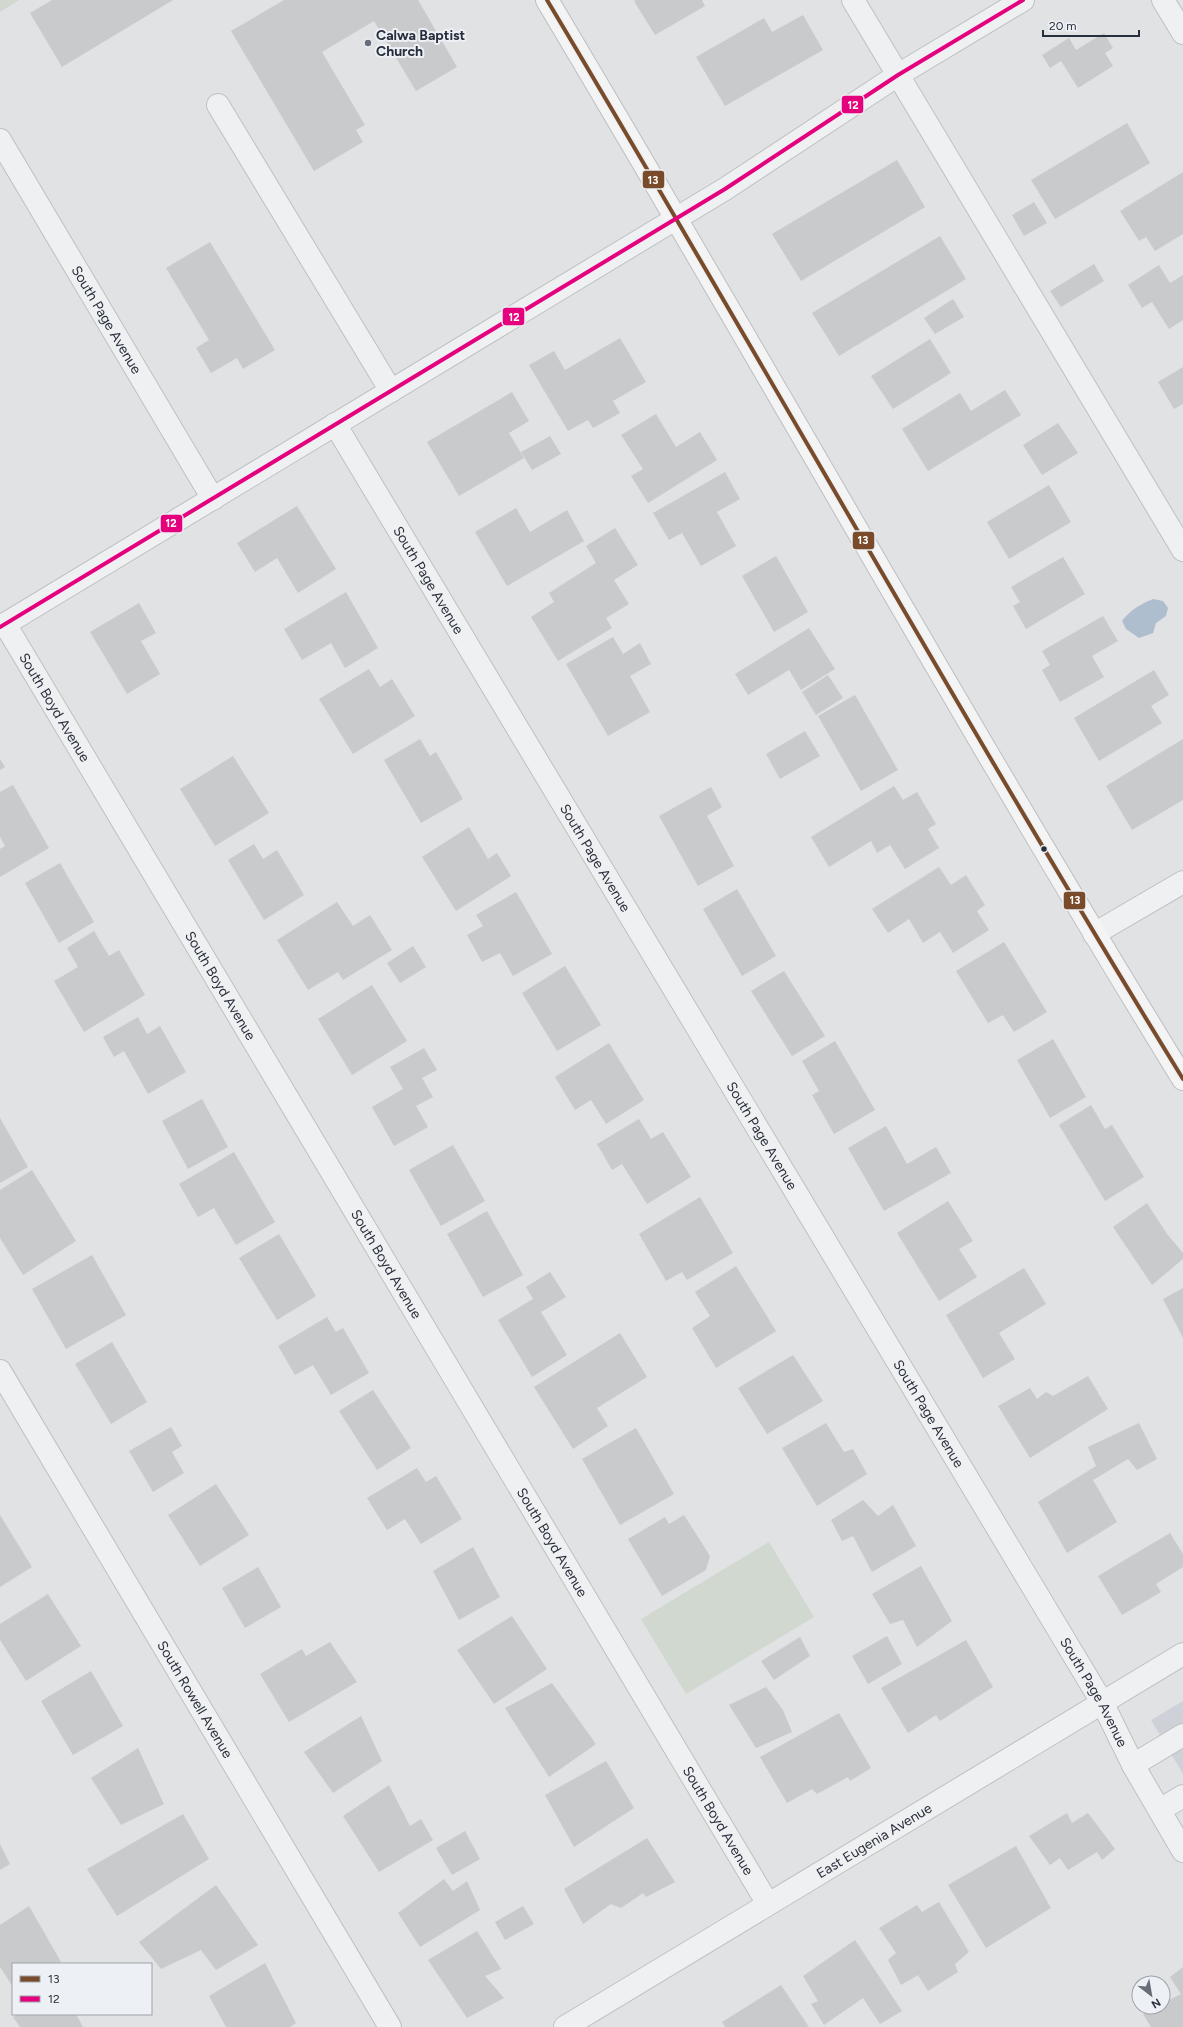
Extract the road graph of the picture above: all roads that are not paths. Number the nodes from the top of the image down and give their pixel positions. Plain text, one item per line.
1 (546, 0) edge
2 (853, 0) edge
3 (1023, 0) edge
4 (1163, 0) edge
5 (1183, 33) edge
6 (898, 75) junction
7 (218, 105) dead end
8 (0, 140) edge
9 (677, 218) junction
10 (391, 391) junction
11 (335, 424) junction
12 (213, 499) junction
13 (1183, 550) edge
14 (3, 625) edge
15 (1183, 882) edge
16 (1094, 934) junction
17 (1183, 1079) edge
18 (0, 1371) edge
19 (1183, 1654) edge
20 (1102, 1704) junction
21 (1183, 1735) edge
22 (1134, 1765) junction
23 (1183, 1796) edge
24 (1160, 1810) junction
25 (1183, 1851) edge
26 (768, 1904) junction
27 (390, 2027) edge
28 (564, 2027) edge

1 - 9 main road
2 - 6 street
3 - 6 street
4 - 5 street
6 - 9 street
6 - 13 street
7 - 10 street
8 - 12 street, South Page Avenue
9 - 10 street
9 - 16 main road
10 - 11 street
11 - 12 street
11 - 20 street, South Page Avenue
12 - 14 street
14 - 26 street, South Boyd Avenue
15 - 16 street
16 - 17 main road
18 - 27 street, South Rowell Avenue
19 - 20 street, East Eugenia Avenue
20 - 22 street, South Page Avenue
20 - 26 street, East Eugenia Avenue
21 - 22 street
22 - 24 street, South Page Avenue
23 - 24 street
24 - 25 street, South Page Avenue
26 - 28 street, East Eugenia Avenue

